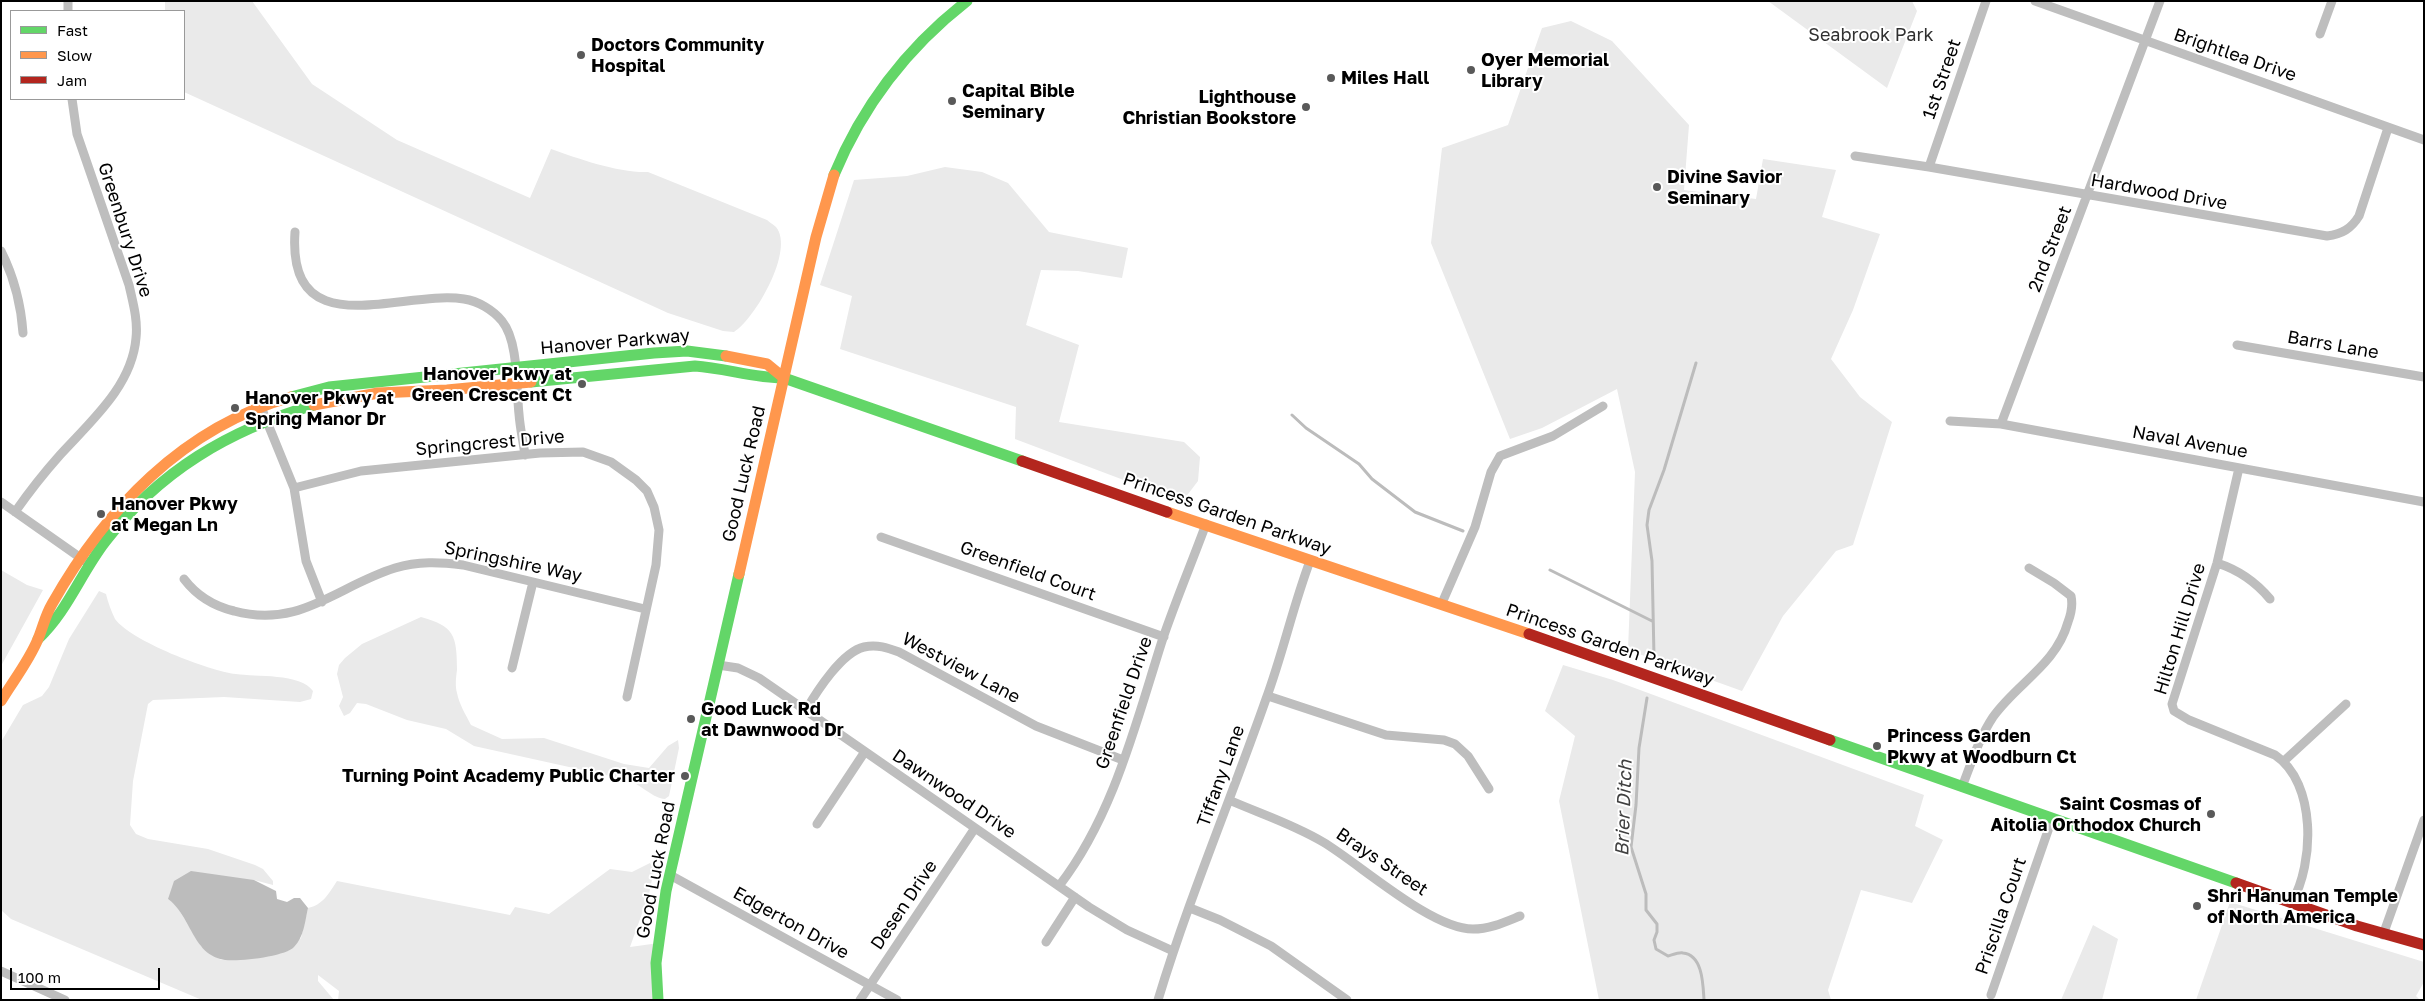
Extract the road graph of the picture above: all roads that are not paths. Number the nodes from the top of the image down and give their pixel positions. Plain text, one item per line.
1 (1986, 1) edge
2 (2035, 1) edge
3 (2160, 1) edge
4 (2332, 1) edge
5 (960, 3) edge
6 (2320, 34) dead end
7 (2146, 42) junction
8 (72, 100) edge
9 (2388, 128) junction
10 (2424, 140) edge
11 (1855, 156) dead end
12 (1929, 167) junction
13 (2087, 196) junction
14 (295, 232) dead end
15 (1, 251) edge
16 (23, 333) dead end
17 (2237, 346) dead end
18 (516, 368) junction
19 (2424, 377) edge
20 (784, 378) junction
21 (517, 383) junction
22 (1603, 406) dead end
23 (261, 407) junction
24 (266, 421) junction
25 (1950, 421) dead end
26 (2001, 424) junction
27 (525, 455) junction
28 (2239, 468) junction
29 (294, 488) junction
30 (1, 502) edge
31 (2424, 502) edge
32 (15, 512) junction
33 (1206, 524) junction
34 (881, 537) dead end
35 (85, 561) junction
36 (1310, 561) junction
37 (2217, 563) junction
38 (2030, 568) dead end
39 (184, 579) dead end
40 (533, 582) junction
41 (2270, 599) dead end
42 (322, 602) junction
43 (1442, 603) junction
44 (645, 609) junction
45 (1164, 636) junction
46 (718, 665) junction
47 (512, 668) dead end
48 (1268, 696) junction
49 (627, 697) dead end
50 (1, 701) edge
51 (2346, 704) dead end
52 (806, 710) junction
53 (864, 753) junction
54 (1123, 760) junction
55 (2284, 761) junction
56 (1962, 787) junction
57 (1489, 789) dead end
58 (1229, 800) junction
59 (2052, 819) junction
60 (2424, 820) edge
61 (817, 824) dead end
62 (975, 828) junction
63 (670, 874) junction
64 (1059, 886) junction
65 (1075, 898) junction
66 (2292, 902) junction
67 (1190, 908) junction
68 (1520, 916) dead end
69 (2383, 935) junction
70 (1046, 942) dead end
71 (2424, 945) edge
72 (1173, 950) junction
73 (1, 971) edge
74 (870, 985) junction
75 (1991, 995) dead end
76 (65, 1000) edge
77 (658, 1000) edge
78 (860, 1000) edge
79 (897, 1000) edge
80 (1158, 1000) edge
81 (1347, 1000) edge

1 - 12 street, 1st Street
2 - 7 street, Brightlea Drive
3 - 7 street, 2nd Street
4 - 6 street
5 - 20 street, Good Luck Road
7 - 9 street, Brightlea Drive
7 - 13 street, 2nd Street
8 - 32 street, Greenbury Drive
9 - 10 street, Brightlea Drive
9 - 13 street, Hardwood Drive
11 - 12 street, Hardwood Drive
12 - 13 street, Hardwood Drive
13 - 26 street, 2nd Street
14 - 18 street
15 - 16 street
17 - 19 street, Barrs Lane
18 - 20 street, Hanover Parkway
18 - 21 street
18 - 23 street, Hanover Parkway
20 - 21 street, Hanover Parkway
20 - 33 street, Princess Garden Parkway
20 - 46 street, Good Luck Road
21 - 24 street, Hanover Parkway
21 - 27 street
22 - 43 street
23 - 24 street
23 - 35 street, Hanover Parkway
24 - 29 street
24 - 35 street, Hanover Parkway
25 - 26 street, Naval Avenue
26 - 28 street, Naval Avenue
27 - 29 street, Springcrest Drive
27 - 44 street, Springcrest Drive
28 - 31 street, Naval Avenue
28 - 37 street, Hilton Hill Drive
29 - 42 street
30 - 32 street
32 - 35 street
33 - 36 street, Princess Garden Parkway
33 - 45 street, Greenfield Drive
34 - 45 street, Greenfield Court
35 - 50 street, Hanover Parkway
36 - 43 street, Princess Garden Parkway
36 - 48 street, Tiffany Lane
37 - 41 street
37 - 55 street, Hilton Hill Drive
38 - 56 street
39 - 42 street, Springshire Way
40 - 42 street, Springshire Way
40 - 44 street, Springshire Way
40 - 47 street
43 - 56 street, Princess Garden Parkway
44 - 49 street, Springcrest Drive
45 - 54 street, Greenfield Drive
46 - 52 street, Dawnwood Drive
46 - 63 street, Good Luck Road
48 - 57 street
48 - 58 street, Tiffany Lane
51 - 55 street
52 - 53 street, Dawnwood Drive
52 - 54 street, Westview Lane
53 - 61 street
53 - 62 street, Dawnwood Drive
54 - 64 street, Greenfield Drive
55 - 66 street
56 - 59 street, Princess Garden Parkway
58 - 67 street, Tiffany Lane
58 - 68 street, Brays Street
59 - 66 street, Princess Garden Parkway
59 - 75 street, Priscilla Court
60 - 69 street
62 - 64 street, Dawnwood Drive
62 - 74 street, Desen Drive
63 - 74 street, Edgerton Drive
63 - 77 street, Good Luck Road
64 - 65 street, Dawnwood Drive
65 - 70 street
65 - 72 street, Dawnwood Drive
66 - 69 street, Princess Garden Parkway
67 - 72 street, Tiffany Lane
67 - 81 street
69 - 71 street, Princess Garden Parkway
72 - 80 street, Tiffany Lane
73 - 76 street
74 - 78 street, Desen Drive
74 - 79 street, Edgerton Drive

